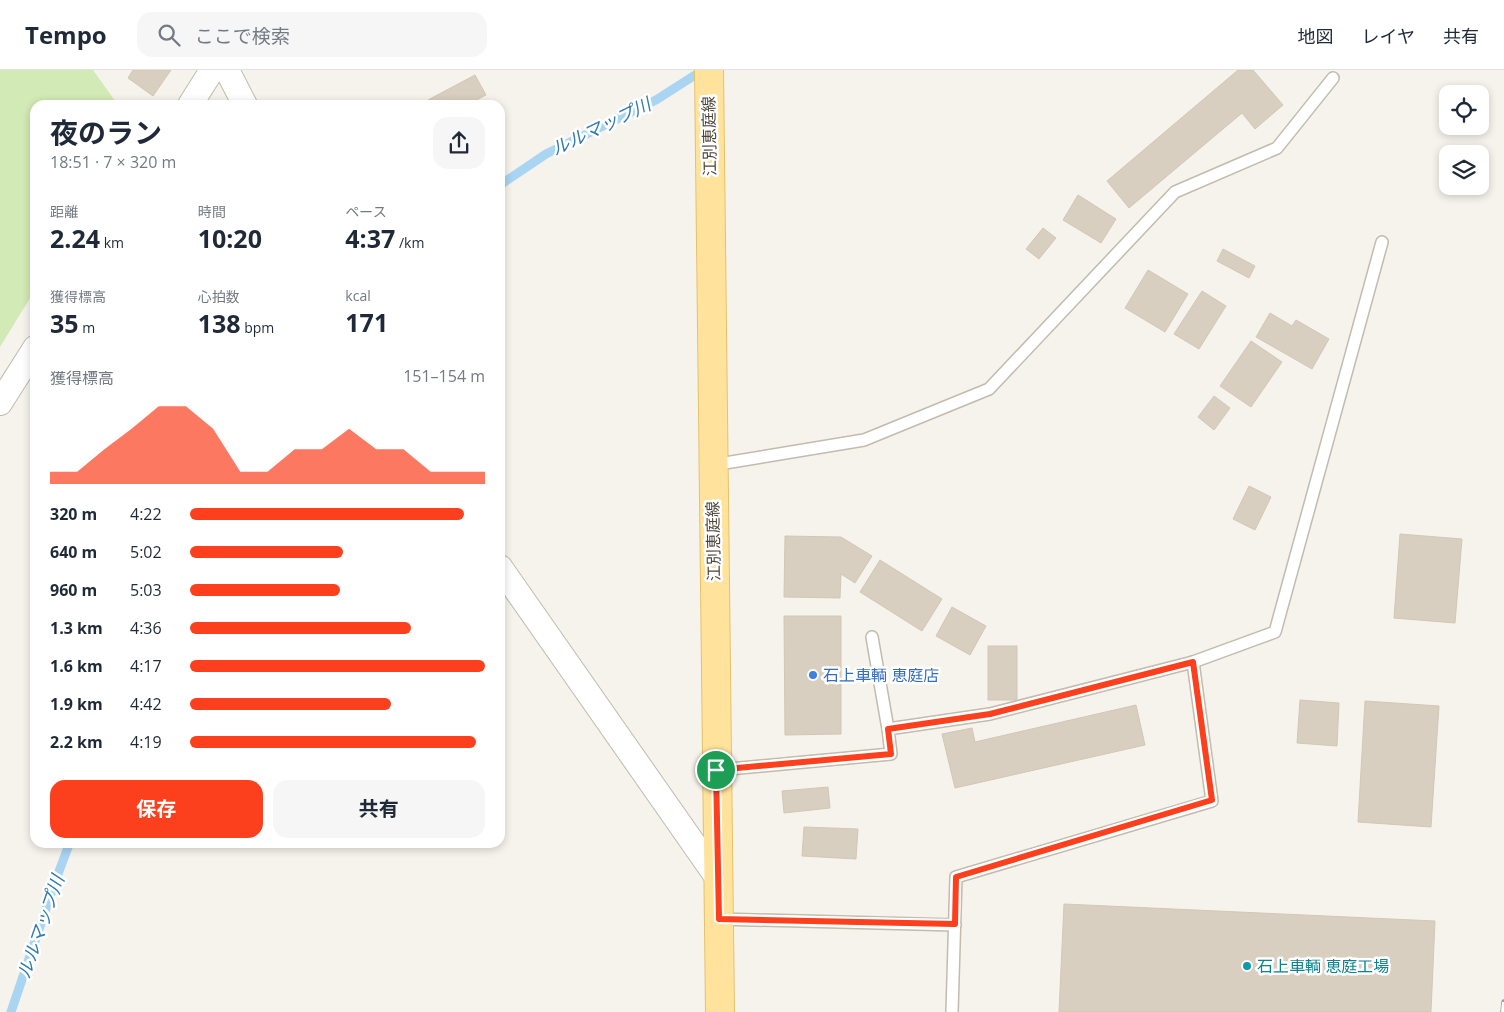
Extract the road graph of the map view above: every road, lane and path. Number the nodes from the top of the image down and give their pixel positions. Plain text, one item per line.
1 (212, 70) edge
2 (227, 70) edge
3 (709, 70) edge
4 (1333, 78) dead end
5 (193, 100) edge
6 (242, 100) edge
7 (1382, 242) dead end
8 (30, 356) edge
9 (0, 403) edge
10 (713, 464) junction
11 (505, 574) edge
12 (872, 636) dead end
13 (1193, 662) junction
14 (888, 729) junction
15 (716, 770) junction
16 (719, 880) junction
17 (719, 919) junction
18 (955, 924) junction
19 (720, 1012) edge
20 (952, 1012) edge

1 - 5 street
2 - 6 street
3 - 10 main road, 江別恵庭線
4 - 10 lane
7 - 13 lane
8 - 9 street
10 - 15 main road, 江別恵庭線
11 - 16 street
12 - 14 lane
13 - 14 lane
13 - 18 lane
14 - 15 lane
15 - 16 main road, 江別恵庭線
16 - 17 main road, 江別恵庭線
17 - 18 lane
17 - 19 main road, 江別恵庭線
18 - 20 lane

